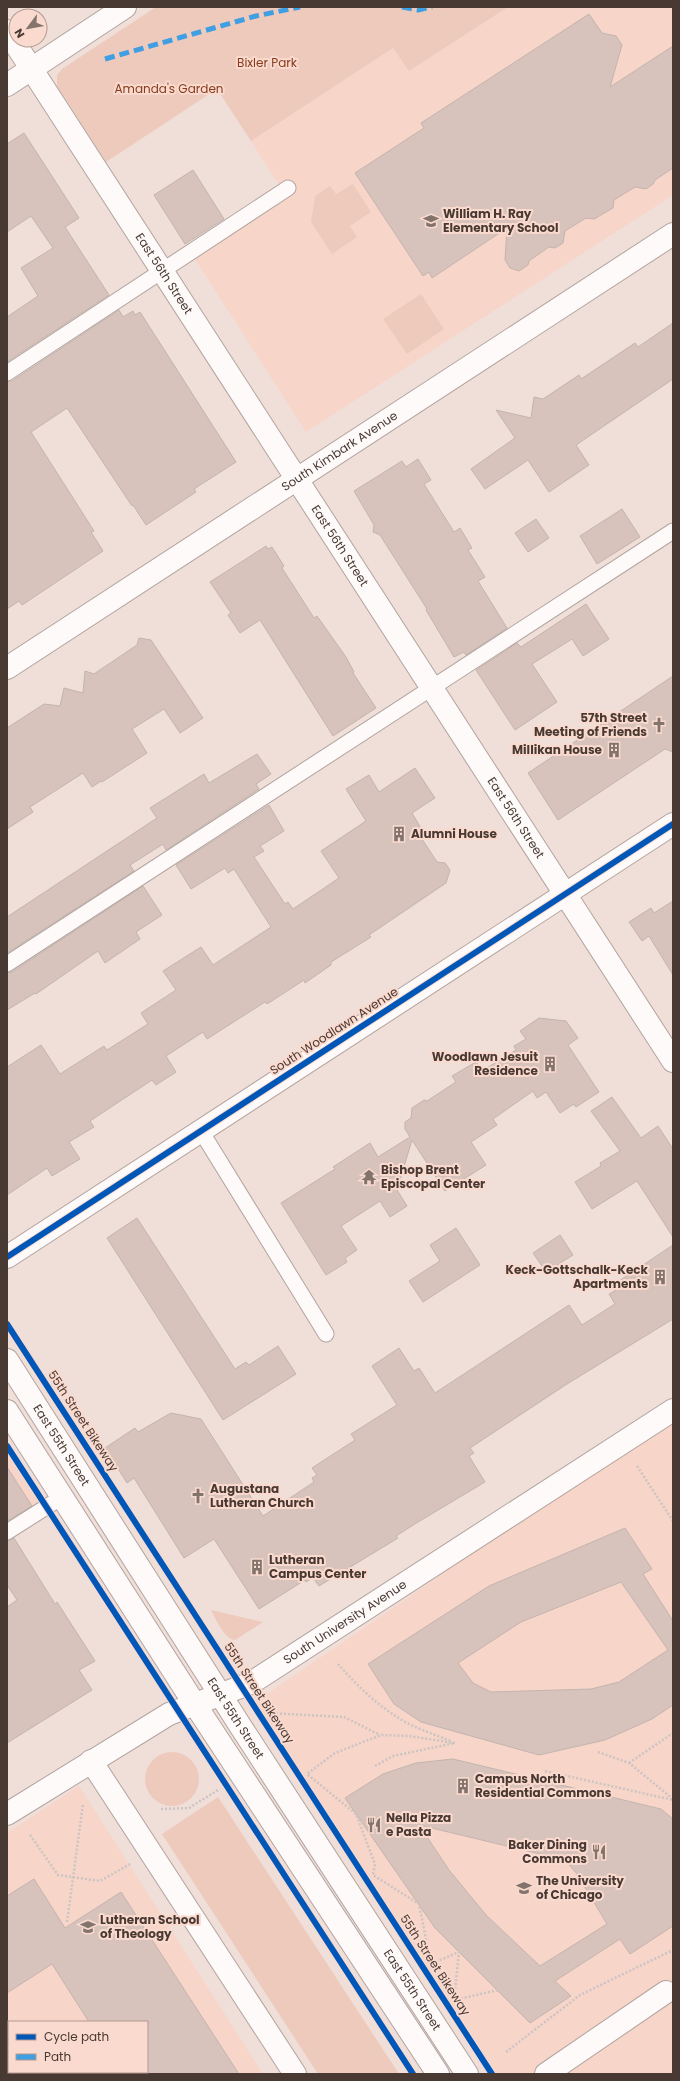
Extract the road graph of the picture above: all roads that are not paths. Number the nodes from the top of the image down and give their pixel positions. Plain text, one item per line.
1 (126, 7) edge
2 (7, 30) edge
3 (32, 69) junction
4 (7, 85) edge
5 (288, 188) dead end
6 (673, 234) edge
7 (162, 271) junction
8 (7, 373) edge
9 (297, 479) junction
10 (673, 531) edge
11 (7, 668) edge
12 (432, 688) junction
13 (673, 824) edge
14 (565, 894) junction
15 (7, 964) edge
16 (673, 1061) edge
17 (201, 1131) junction
18 (7, 1257) edge
19 (326, 1334) dead end
20 (7, 1360) edge
21 (673, 1410) edge
22 (7, 1411) edge
23 (62, 1497) junction
24 (7, 1532) edge
25 (220, 1694) junction
26 (194, 1703) junction
27 (91, 1761) junction
28 (7, 1814) edge
29 (666, 1992) dead end
30 (295, 2074) edge
31 (438, 2074) edge
32 (466, 2074) edge
33 (546, 2074) edge

1 - 3 street
2 - 3 street, East 56th Street
3 - 4 street
3 - 7 street, East 56th Street
5 - 7 lane
6 - 9 street, South Kimbark Avenue
7 - 8 lane
7 - 9 street, East 56th Street
9 - 11 street, South Kimbark Avenue
9 - 12 street, East 56th Street
10 - 12 lane
12 - 14 street, East 56th Street
12 - 15 lane
13 - 14 street, South Woodlawn Avenue
14 - 16 street, East 56th Street
14 - 17 street, South Woodlawn Avenue
17 - 18 street, South Woodlawn Avenue
17 - 19 lane
20 - 25 street, East 55th Street
21 - 25 street, South University Avenue
22 - 23 street, East 55th Street
23 - 24 lane
23 - 26 street, East 55th Street
25 - 26 street, South University Avenue
25 - 32 street, East 55th Street
26 - 27 street, South University Avenue
26 - 31 street, East 55th Street
27 - 28 street, South University Avenue
27 - 30 street
29 - 33 street

